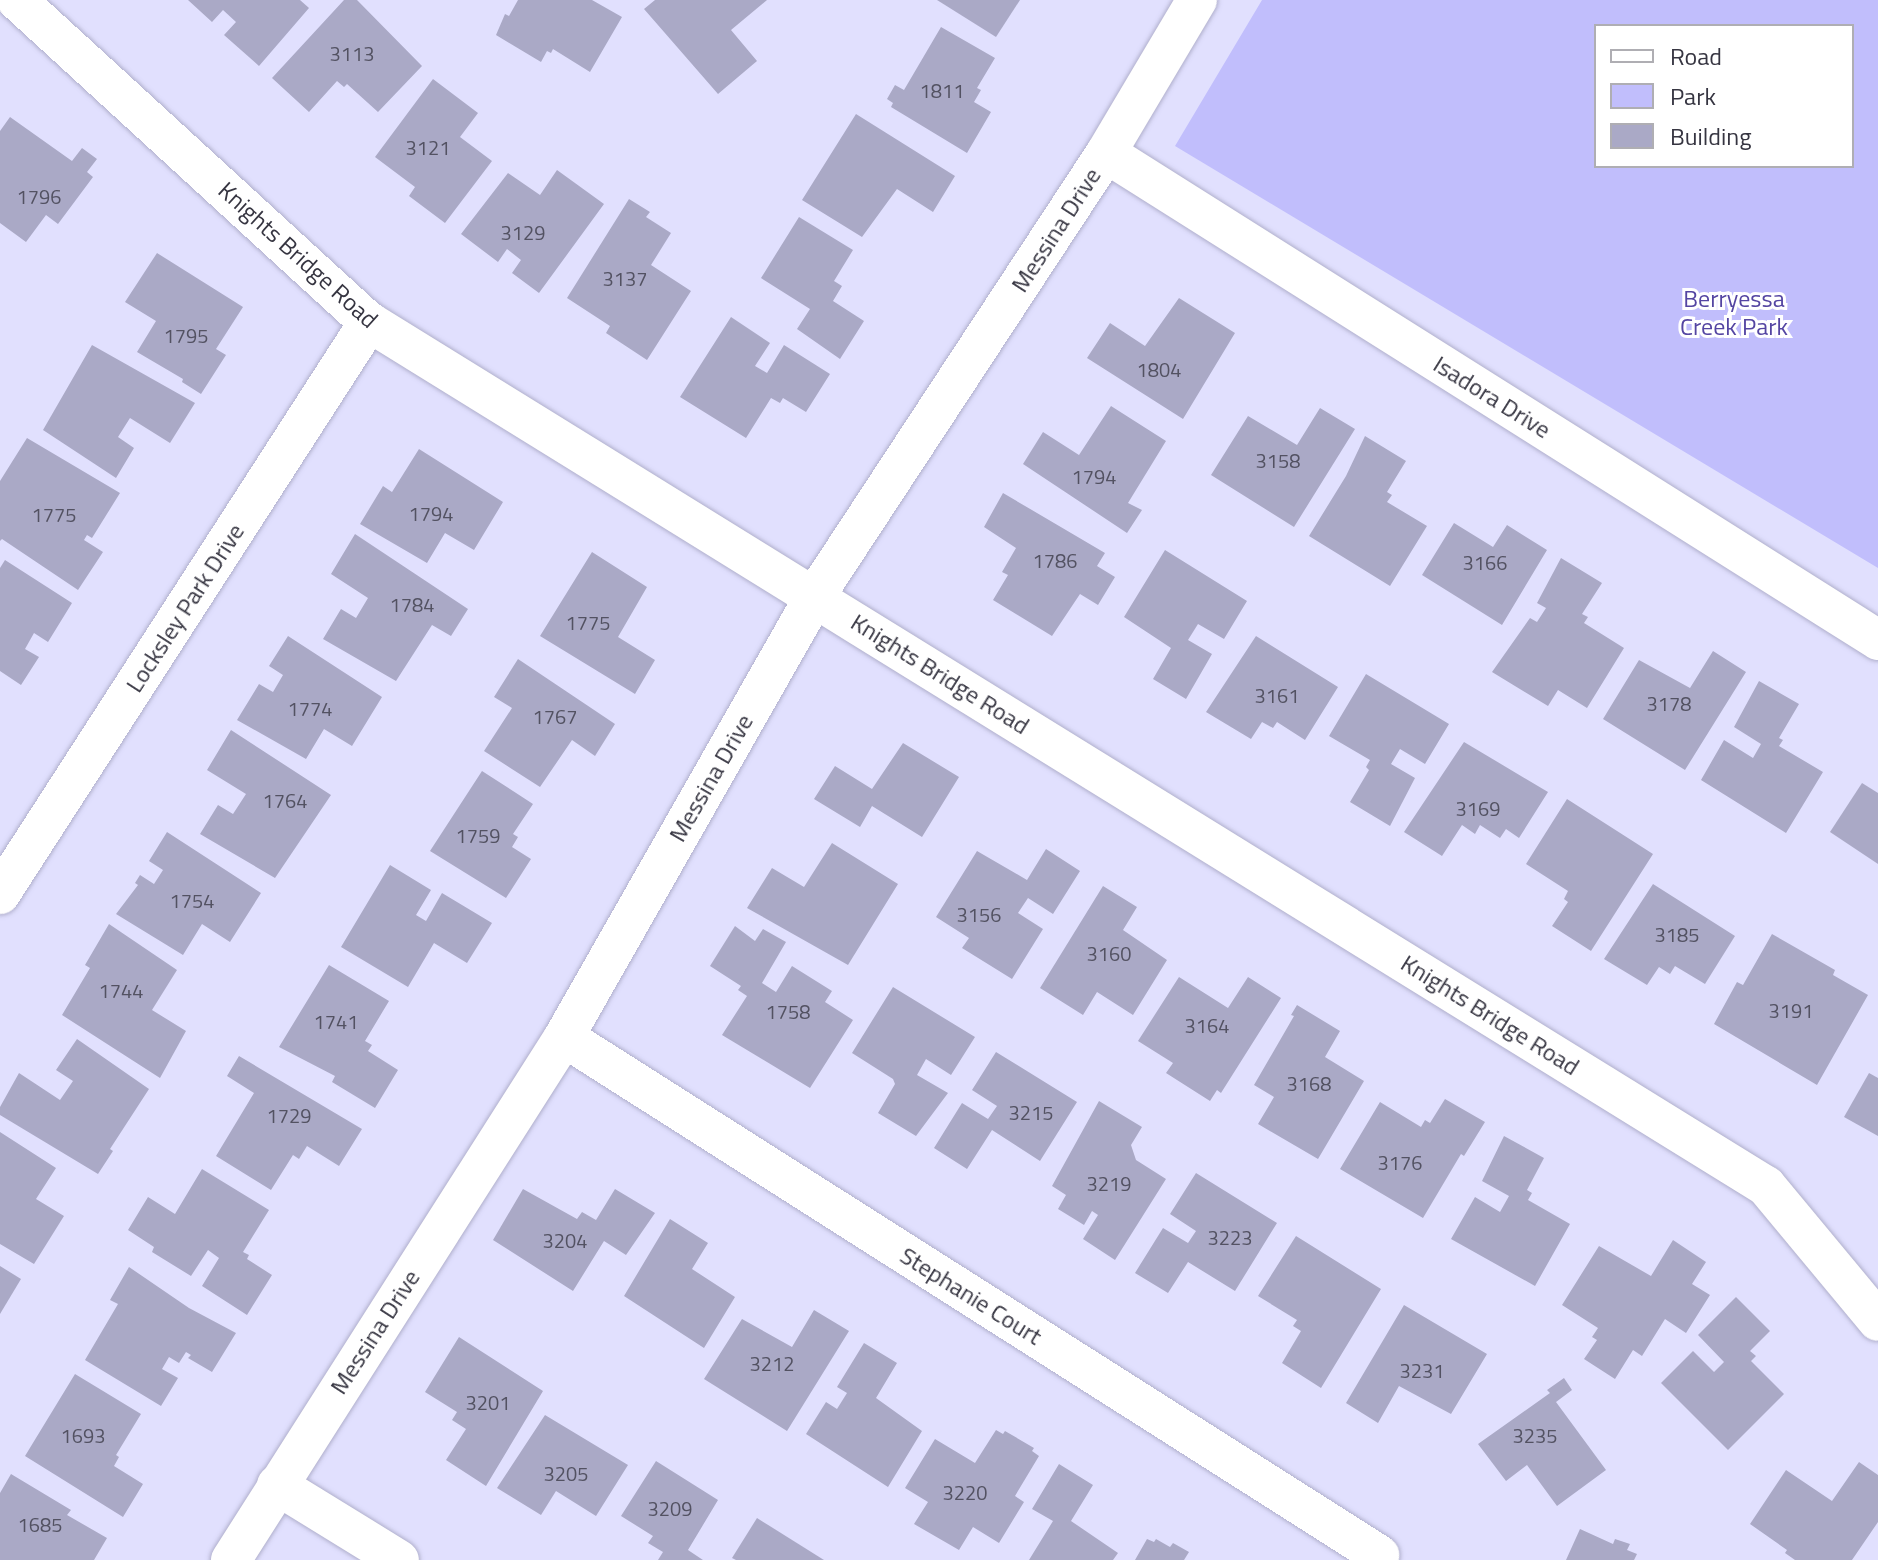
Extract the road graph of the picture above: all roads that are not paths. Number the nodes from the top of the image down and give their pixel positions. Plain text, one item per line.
1 (17, 0) edge
2 (1197, 0) edge
3 (1106, 153) junction
4 (369, 322) junction
5 (815, 596) junction
6 (1878, 640) edge
7 (0, 894) edge
8 (564, 1037) junction
9 (1878, 1321) edge
10 (277, 1485) junction
11 (1379, 1555) dead end
12 (231, 1560) edge
13 (399, 1560) edge

1 - 4 street, Knights Bridge Road
2 - 3 street, Messina Drive
3 - 5 street, Messina Drive
3 - 6 street, Isadora Drive
4 - 5 street, Knights Bridge Road
4 - 7 street, Locksley Park Drive
5 - 8 street, Messina Drive
5 - 9 street, Knights Bridge Road
8 - 10 street, Messina Drive
8 - 11 street, Stephanie Court
10 - 12 street, Messina Drive
10 - 13 street

